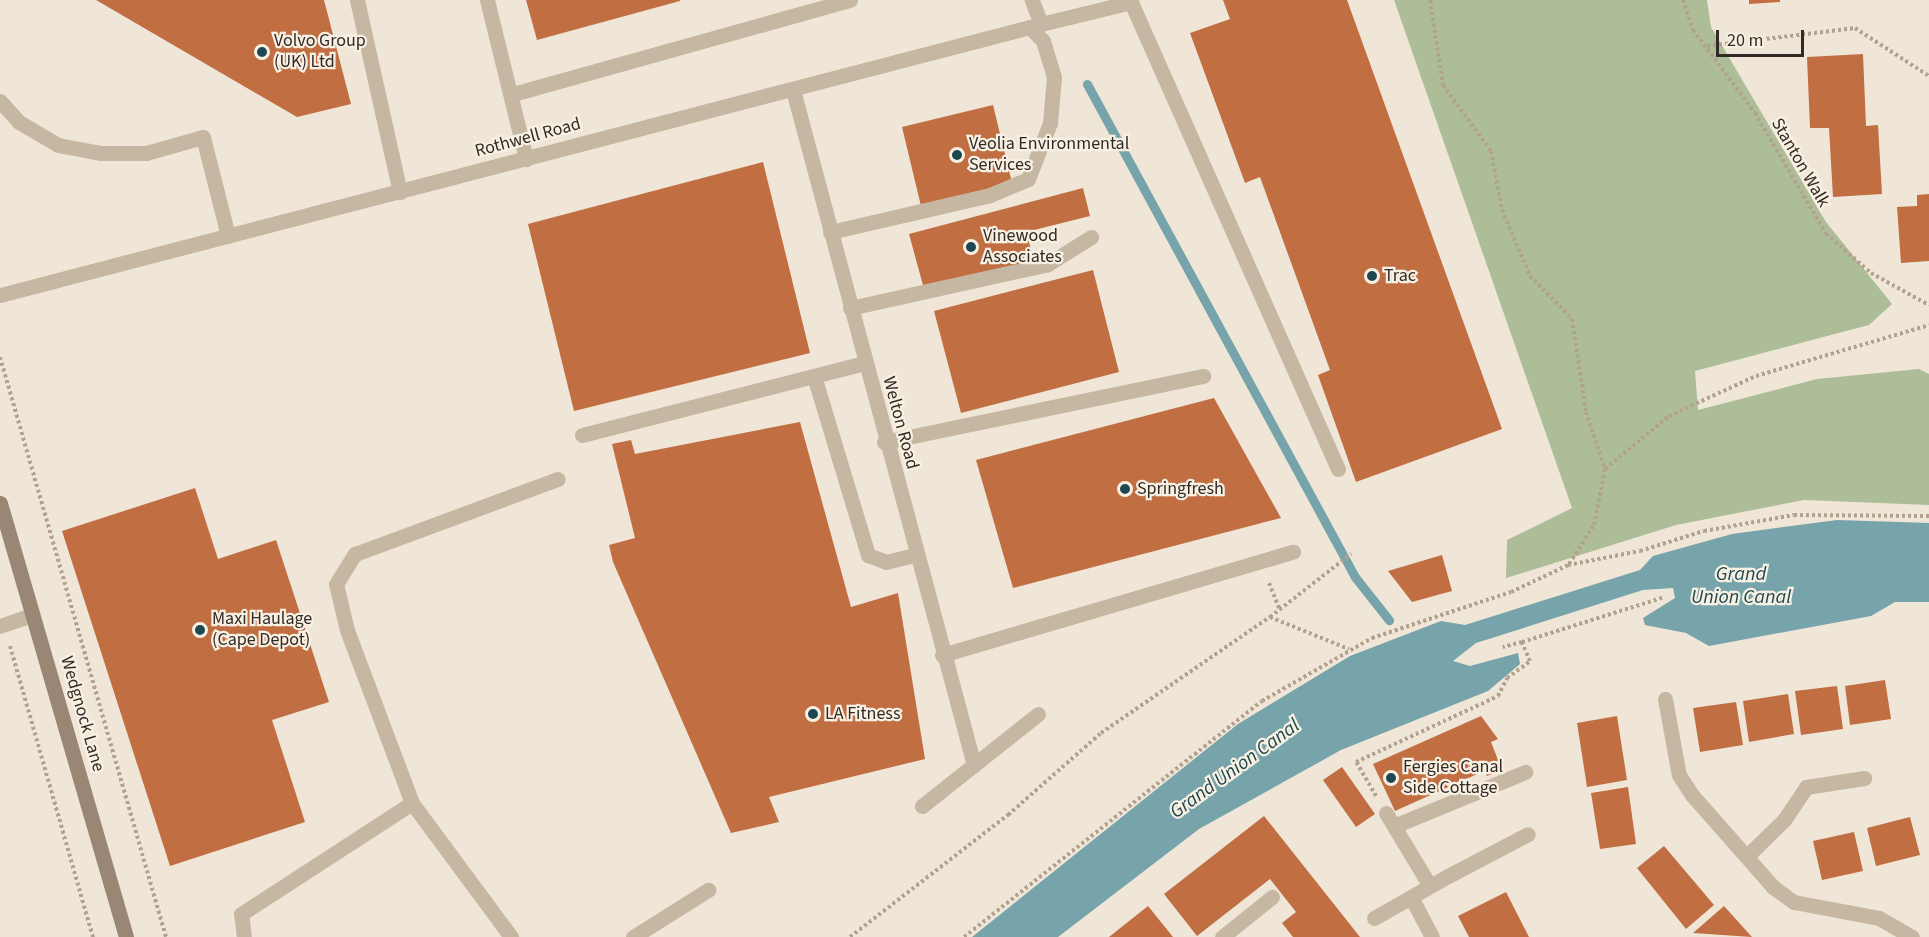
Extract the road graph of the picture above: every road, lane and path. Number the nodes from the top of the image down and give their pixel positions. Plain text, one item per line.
1 (357, 0) edge
2 (487, 0) edge
3 (850, 0) edge
4 (1032, 0) edge
5 (1430, 0) edge
6 (1683, 0) edge
7 (1130, 1) edge
8 (1035, 26) junction
9 (1707, 46) junction
10 (1929, 76) edge
11 (793, 90) junction
12 (513, 94) junction
13 (0, 101) edge
14 (526, 159) junction
15 (400, 192) junction
16 (830, 232) junction
17 (228, 236) junction
18 (1091, 237) dead end
19 (0, 295) edge
20 (1929, 305) edge
21 (850, 308) junction
22 (1929, 325) edge
23 (0, 357) edge
24 (864, 363) junction
25 (814, 376) junction
26 (1203, 376) dead end
27 (582, 435) dead end
28 (884, 442) junction
29 (1338, 469) dead end
30 (1605, 469) junction
31 (558, 479) dead end
32 (0, 503) edge
33 (1929, 516) edge
34 (1293, 552) dead end
35 (1351, 554) dead end
36 (915, 555) junction
37 (1261, 563) junction
38 (1568, 565) junction
39 (1665, 597) dead end
40 (1280, 610) junction
41 (32, 615) junction
42 (1270, 617) junction
43 (2, 625) edge
44 (1522, 642) junction
45 (1503, 647) dead end
46 (1349, 649) junction
47 (942, 655) junction
48 (1665, 699) dead end
49 (1038, 714) dead end
50 (974, 765) junction
51 (1525, 772) dead end
52 (1864, 777) dead end
53 (412, 803) junction
54 (922, 806) dead end
55 (1390, 820) junction
56 (1528, 834) dead end
57 (1747, 856) junction
58 (1430, 886) junction
59 (708, 890) dead end
60 (1272, 897) dead end
61 (1411, 897) junction
62 (1374, 918) dead end
63 (93, 937) edge
64 (126, 937) edge
65 (166, 937) edge
66 (244, 937) edge
67 (511, 937) edge
68 (633, 937) edge
69 (850, 937) edge
70 (964, 937) edge
71 (1222, 937) edge
72 (1432, 937) edge
73 (1912, 937) edge

1 - 15 street
2 - 12 street
3 - 12 street
4 - 8 street
5 - 30 path
6 - 9 path, Stanton Walk
7 - 8 street, Rothwell Road
7 - 29 street
8 - 11 street, Rothwell Road
8 - 16 street
9 - 10 path
9 - 20 path, Stanton Walk
11 - 14 street, Rothwell Road
11 - 16 street, Welton Road
12 - 14 street
13 - 17 street
14 - 15 street, Rothwell Road
15 - 17 street, Rothwell Road
16 - 21 street, Welton Road
17 - 19 street, Rothwell Road
18 - 21 street
21 - 24 street, Welton Road
22 - 30 path
23 - 65 path
24 - 25 street
24 - 28 street, Welton Road
25 - 27 street
25 - 36 street
26 - 28 street
28 - 36 street, Welton Road
30 - 38 path
31 - 53 street
32 - 41 street, Wedgnock Lane
33 - 38 path
34 - 37 street
35 - 40 path
36 - 47 street, Welton Road
37 - 40 path
37 - 47 street
38 - 46 path
39 - 44 path
40 - 42 path
41 - 43 street
41 - 64 street, Wedgnock Lane
42 - 46 path
42 - 69 path
43 - 63 path
44 - 45 path
44 - 55 path
46 - 70 path
47 - 50 street, Welton Road
48 - 57 street
49 - 50 street
50 - 54 street
51 - 55 street
52 - 57 street
53 - 66 street
53 - 67 street
55 - 58 street
56 - 58 street
57 - 73 street
58 - 61 street
59 - 68 street
60 - 71 street
61 - 62 street
61 - 72 street

